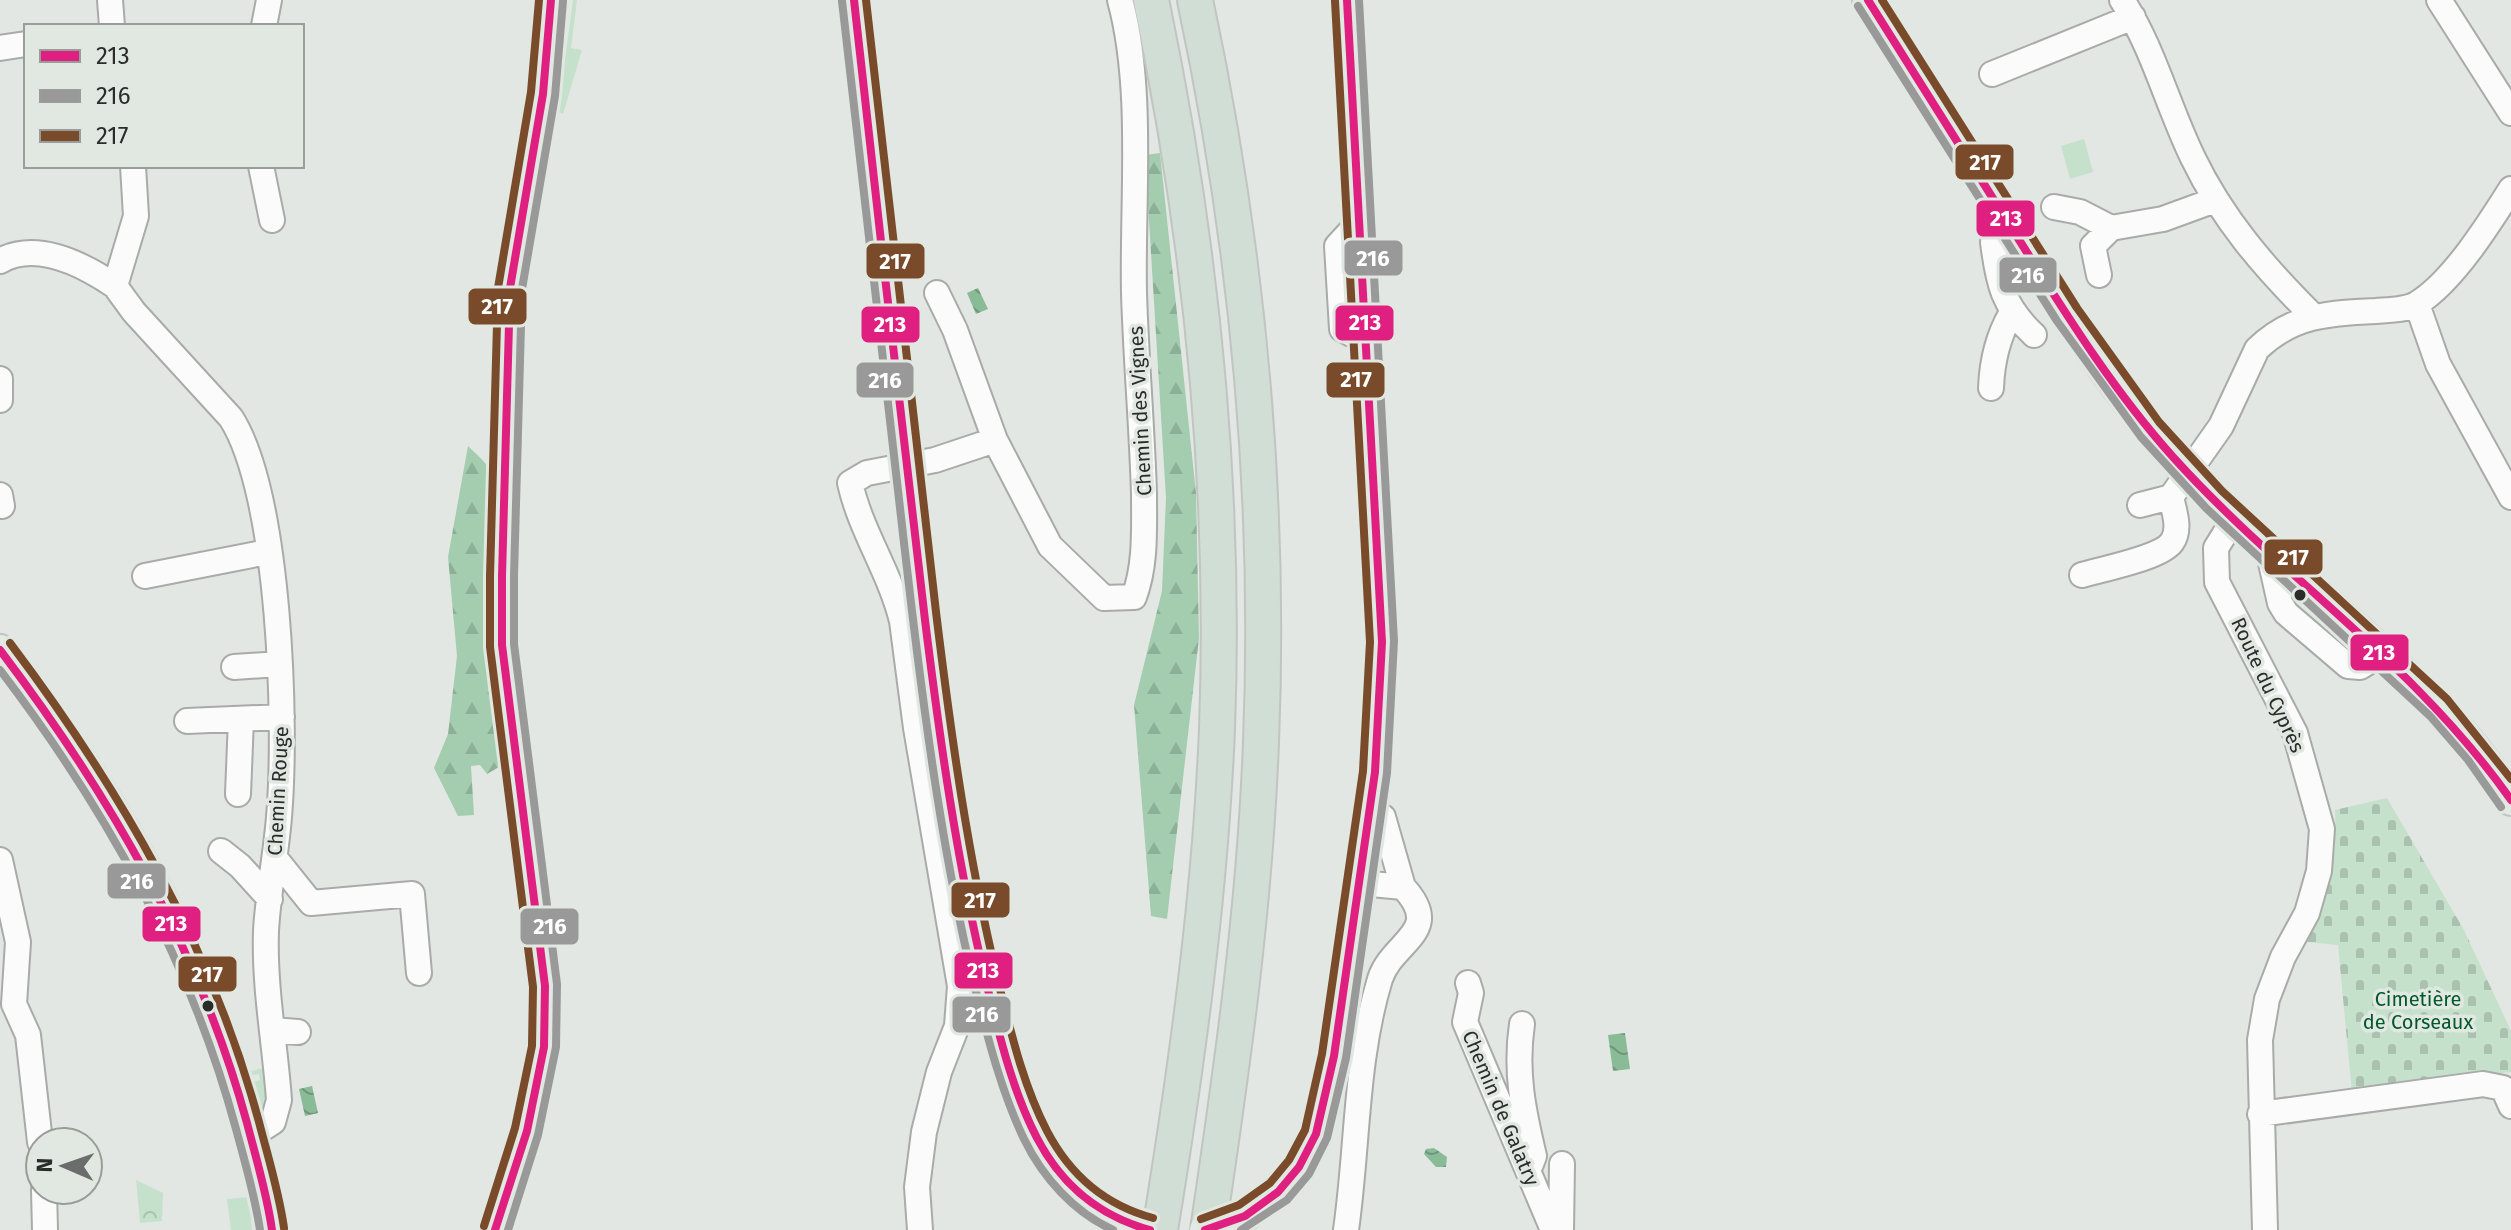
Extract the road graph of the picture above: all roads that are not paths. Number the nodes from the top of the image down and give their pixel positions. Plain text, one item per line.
1 (110, 0) edge
2 (269, 0) edge
3 (551, 0) edge
4 (854, 0) edge
5 (1120, 0) edge
6 (1151, 0) edge
7 (1195, 0) edge
8 (1347, 0) edge
9 (1868, 0) edge
10 (2439, 0) edge
11 (2128, 8) edge
12 (112, 24) edge
13 (264, 24) edge
14 (24, 44) edge
15 (0, 48) edge
16 (1992, 74) dead end
17 (2511, 113) edge
18 (133, 168) edge
19 (261, 168) edge
20 (2511, 189) edge
21 (2215, 200) junction
22 (2054, 207) dead end
23 (272, 220) dead end
24 (2009, 224) junction
25 (2111, 228) junction
26 (0, 261) edge
27 (2099, 275) dead end
28 (115, 286) junction
29 (937, 293) dead end
30 (2417, 304) junction
31 (2011, 314) junction
32 (2312, 315) junction
33 (2034, 335) dead end
34 (0, 379) edge
35 (1991, 388) dead end
36 (0, 400) edge
37 (995, 440) junction
38 (907, 464) junction
39 (2179, 485) junction
40 (2511, 497) edge
41 (2140, 505) dead end
42 (2234, 519) junction
43 (267, 552) junction
44 (2082, 575) dead end
45 (145, 576) dead end
46 (0, 650) edge
47 (279, 664) junction
48 (234, 667) dead end
49 (282, 717) junction
50 (241, 719) junction
51 (187, 721) dead end
52 (238, 794) dead end
53 (2511, 800) edge
54 (1370, 809) junction
55 (221, 851) dead end
56 (275, 858) junction
57 (0, 860) edge
58 (1361, 883) junction
59 (1403, 887) junction
60 (270, 899) junction
61 (419, 973) dead end
62 (1468, 983) dead end
63 (1522, 1024) dead end
64 (2511, 1106) edge
65 (2260, 1114) junction
66 (38, 1126) edge
67 (251, 1136) junction
68 (1562, 1164) dead end
69 (1529, 1174) junction
70 (44, 1206) edge
71 (1148, 1228) edge
72 (45, 1230) edge
73 (272, 1230) edge
74 (495, 1230) edge
75 (920, 1230) edge
76 (1206, 1230) edge
77 (1346, 1230) edge
78 (1553, 1230) edge
79 (1561, 1230) edge
80 (2265, 1230) edge

1 - 12 street
2 - 13 street
3 - 74 main road
4 - 38 main road
5 - 37 street, Chemin des Vignes
6 - 71 highway
7 - 76 highway
8 - 54 main road
9 - 24 main road
10 - 17 street
11 - 16 street
11 - 21 street
14 - 15 street
18 - 28 street
19 - 23 street
20 - 30 street
21 - 25 street
21 - 32 street
22 - 25 street
24 - 31 street
24 - 39 main road
25 - 27 street
26 - 28 street
28 - 43 street, Chemin Rouge
29 - 37 street, Chemin des Vignes
30 - 32 street
30 - 40 street
31 - 33 street
31 - 35 street
32 - 39 street
34 - 36 street
37 - 38 street
38 - 71 main road
38 - 75 street
39 - 41 street
39 - 42 main road
39 - 44 street
42 - 53 main road
42 - 65 street, Route du Cyprès
43 - 45 street
43 - 47 street, Chemin Rouge
46 - 67 main road
47 - 48 street
47 - 49 street, Chemin Rouge
49 - 50 street
49 - 56 street, Chemin Rouge
50 - 51 street
50 - 52 street
54 - 58 main road
54 - 59 street
55 - 60 street
56 - 60 street, Chemin Rouge
56 - 61 street
57 - 66 street
58 - 59 street
58 - 76 main road, bridge
59 - 77 street
60 - 67 street, Chemin Rouge
62 - 69 street, Chemin de Galatry
63 - 69 street
64 - 65 street
65 - 80 street, Route du Cyprès
67 - 73 main road
68 - 79 street
69 - 78 street, Chemin de Galatry
70 - 72 street

